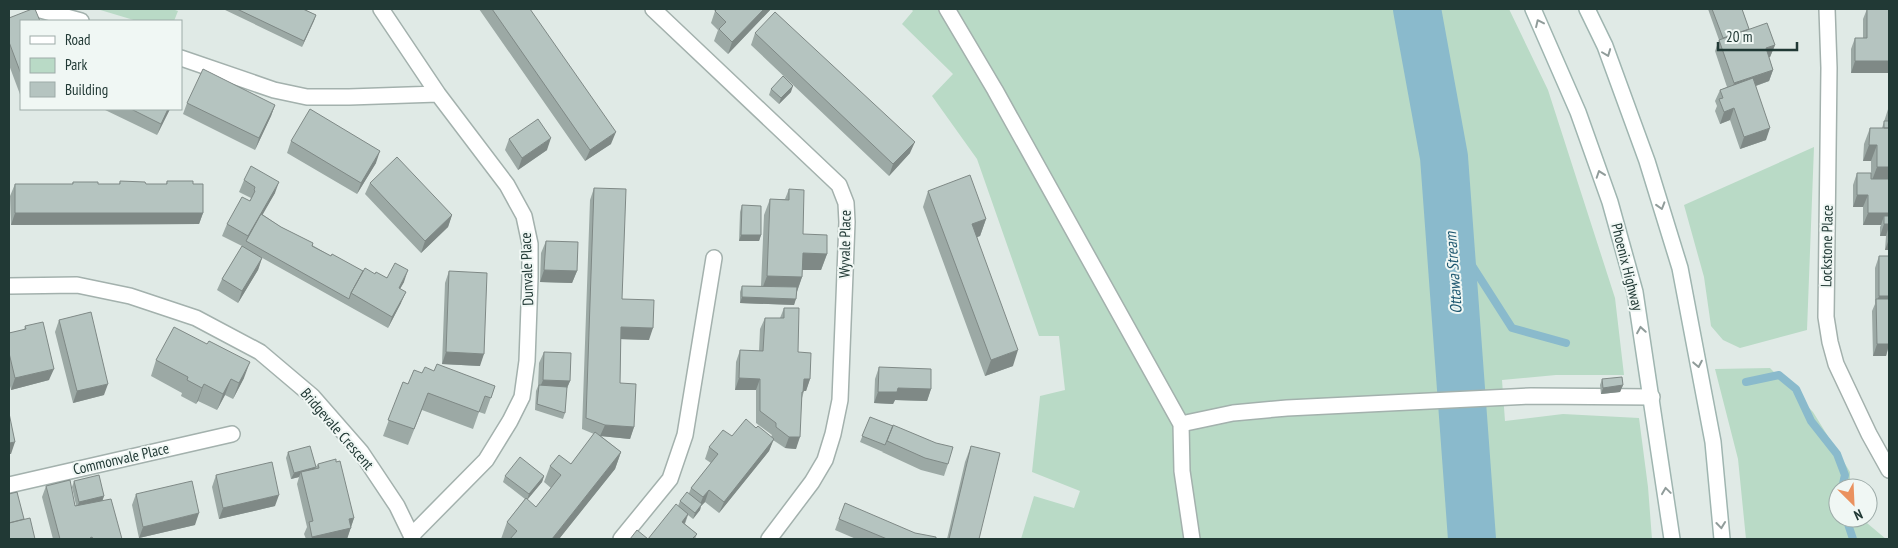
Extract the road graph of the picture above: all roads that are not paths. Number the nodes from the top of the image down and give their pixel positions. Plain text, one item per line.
1 (37, 9) edge
2 (381, 9) edge
3 (654, 9) edge
4 (947, 9) edge
5 (1533, 9) edge
6 (1587, 9) edge
7 (1827, 9) edge
8 (77, 20) edge
9 (182, 58) edge
10 (438, 94) junction
11 (714, 258) dead end
12 (9, 286) edge
13 (1652, 397) junction
14 (1181, 424) junction
15 (232, 434) dead end
16 (1889, 470) edge
17 (9, 484) edge
18 (413, 537) edge
19 (621, 539) edge
20 (768, 539) edge
21 (1192, 539) edge
22 (1672, 539) edge
23 (1722, 539) edge

1 - 8 street
2 - 10 street, Dunvale Place
3 - 20 street, Wyvale Place
4 - 14 street
13 -> 5 street, Phoenix Highway
6 -> 23 street
7 - 16 street, Lockstone Place
9 - 10 street
10 - 18 street, Dunvale Place
11 - 19 street
12 - 18 street, Bridgevale Crescent
13 - 14 street
22 -> 13 street, Phoenix Highway
14 - 21 street
15 - 17 street, Commonvale Place

